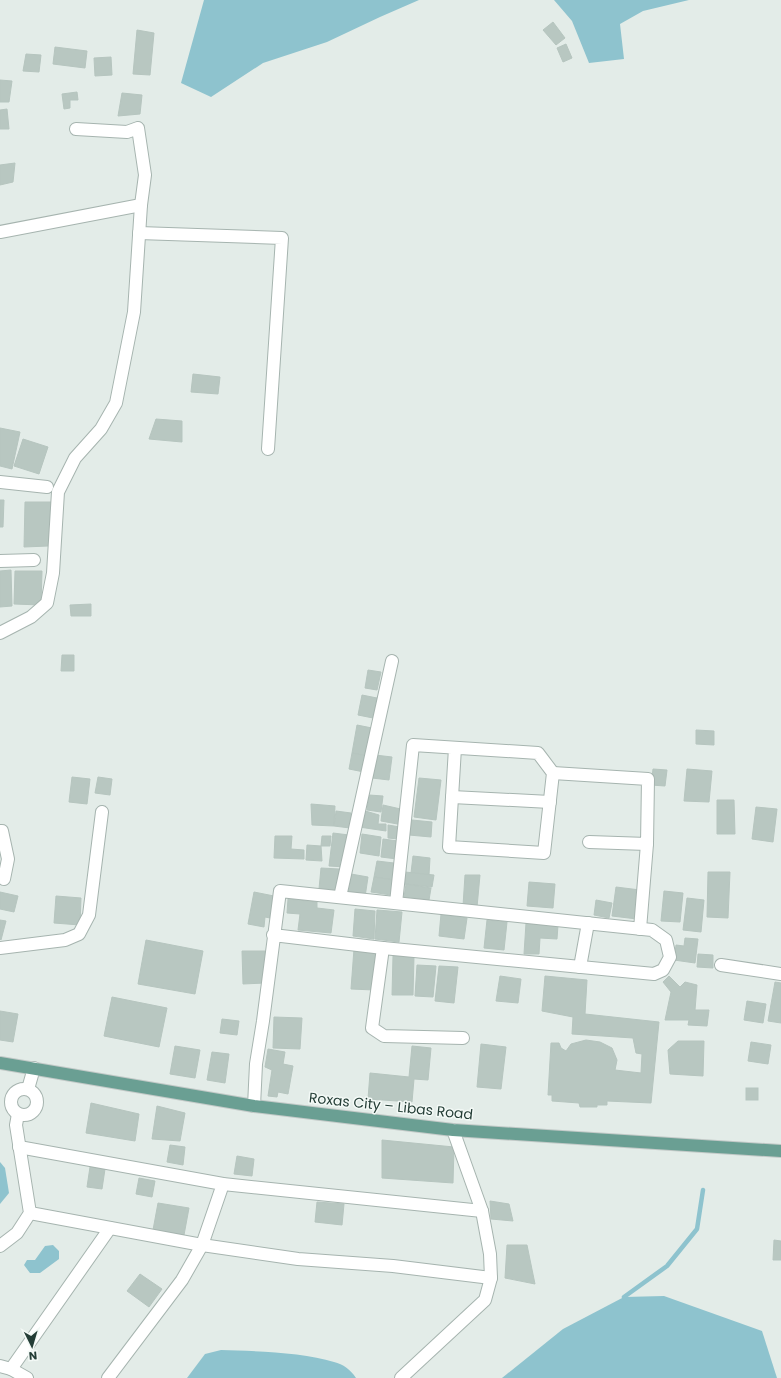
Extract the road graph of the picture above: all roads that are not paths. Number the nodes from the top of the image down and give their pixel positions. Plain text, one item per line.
1 (76, 129) dead end
2 (141, 205) junction
3 (0, 232) edge
4 (139, 233) junction
5 (268, 449) dead end
6 (0, 482) edge
7 (47, 487) dead end
8 (34, 560) dead end
9 (0, 561) edge
10 (0, 633) edge
11 (392, 661) dead end
12 (455, 748) junction
13 (553, 773) junction
14 (452, 796) junction
15 (550, 802) junction
16 (102, 812) dead end
17 (0, 831) edge
18 (590, 842) dead end
19 (647, 844) junction
20 (4, 879) dead end
21 (340, 897) junction
22 (396, 903) junction
23 (588, 924) junction
24 (640, 929) junction
25 (273, 935) junction
26 (0, 948) edge
27 (383, 948) junction
28 (720, 965) dead end
29 (580, 967) junction
30 (781, 974) edge
31 (463, 1038) dead end
32 (0, 1063) edge
33 (34, 1068) junction
34 (28, 1089) junction
35 (254, 1106) junction
36 (18, 1114) junction
37 (453, 1130) junction
38 (19, 1147) junction
39 (781, 1151) edge
40 (223, 1184) junction
41 (482, 1211) junction
42 (30, 1213) junction
43 (110, 1228) junction
44 (202, 1245) junction
45 (0, 1246) edge
46 (491, 1278) junction
47 (6, 1367) edge
48 (27, 1378) edge
49 (108, 1378) edge
50 (401, 1378) edge

1 - 2 street
2 - 3 street
2 - 4 street
4 - 5 street
4 - 10 street
6 - 7 street
8 - 9 street
11 - 21 street
12 - 13 street
12 - 14 street
12 - 22 street
13 - 15 street
13 - 19 street
14 - 15 street
14 - 15 street
16 - 26 street
17 - 20 street
18 - 19 street
19 - 24 street
21 - 22 street
21 - 25 street
22 - 23 street
23 - 24 street
23 - 29 street
24 - 29 street
25 - 27 street
25 - 35 street
27 - 29 street
27 - 31 street
28 - 30 street
32 - 33 main road, Roxas City – Libas Road
33 - 34 street
33 - 35 main road, Roxas City – Libas Road
34 - 36 street
34 - 36 street
35 - 37 main road, Roxas City – Libas Road
36 - 38 street
37 - 39 main road, Roxas City – Libas Road
37 - 41 street
38 - 40 street
38 - 42 street
40 - 41 street
40 - 44 street
41 - 46 street
42 - 43 street
42 - 45 street
43 - 44 street
43 - 47 street
44 - 46 street
44 - 49 street
46 - 50 street
47 - 48 street

